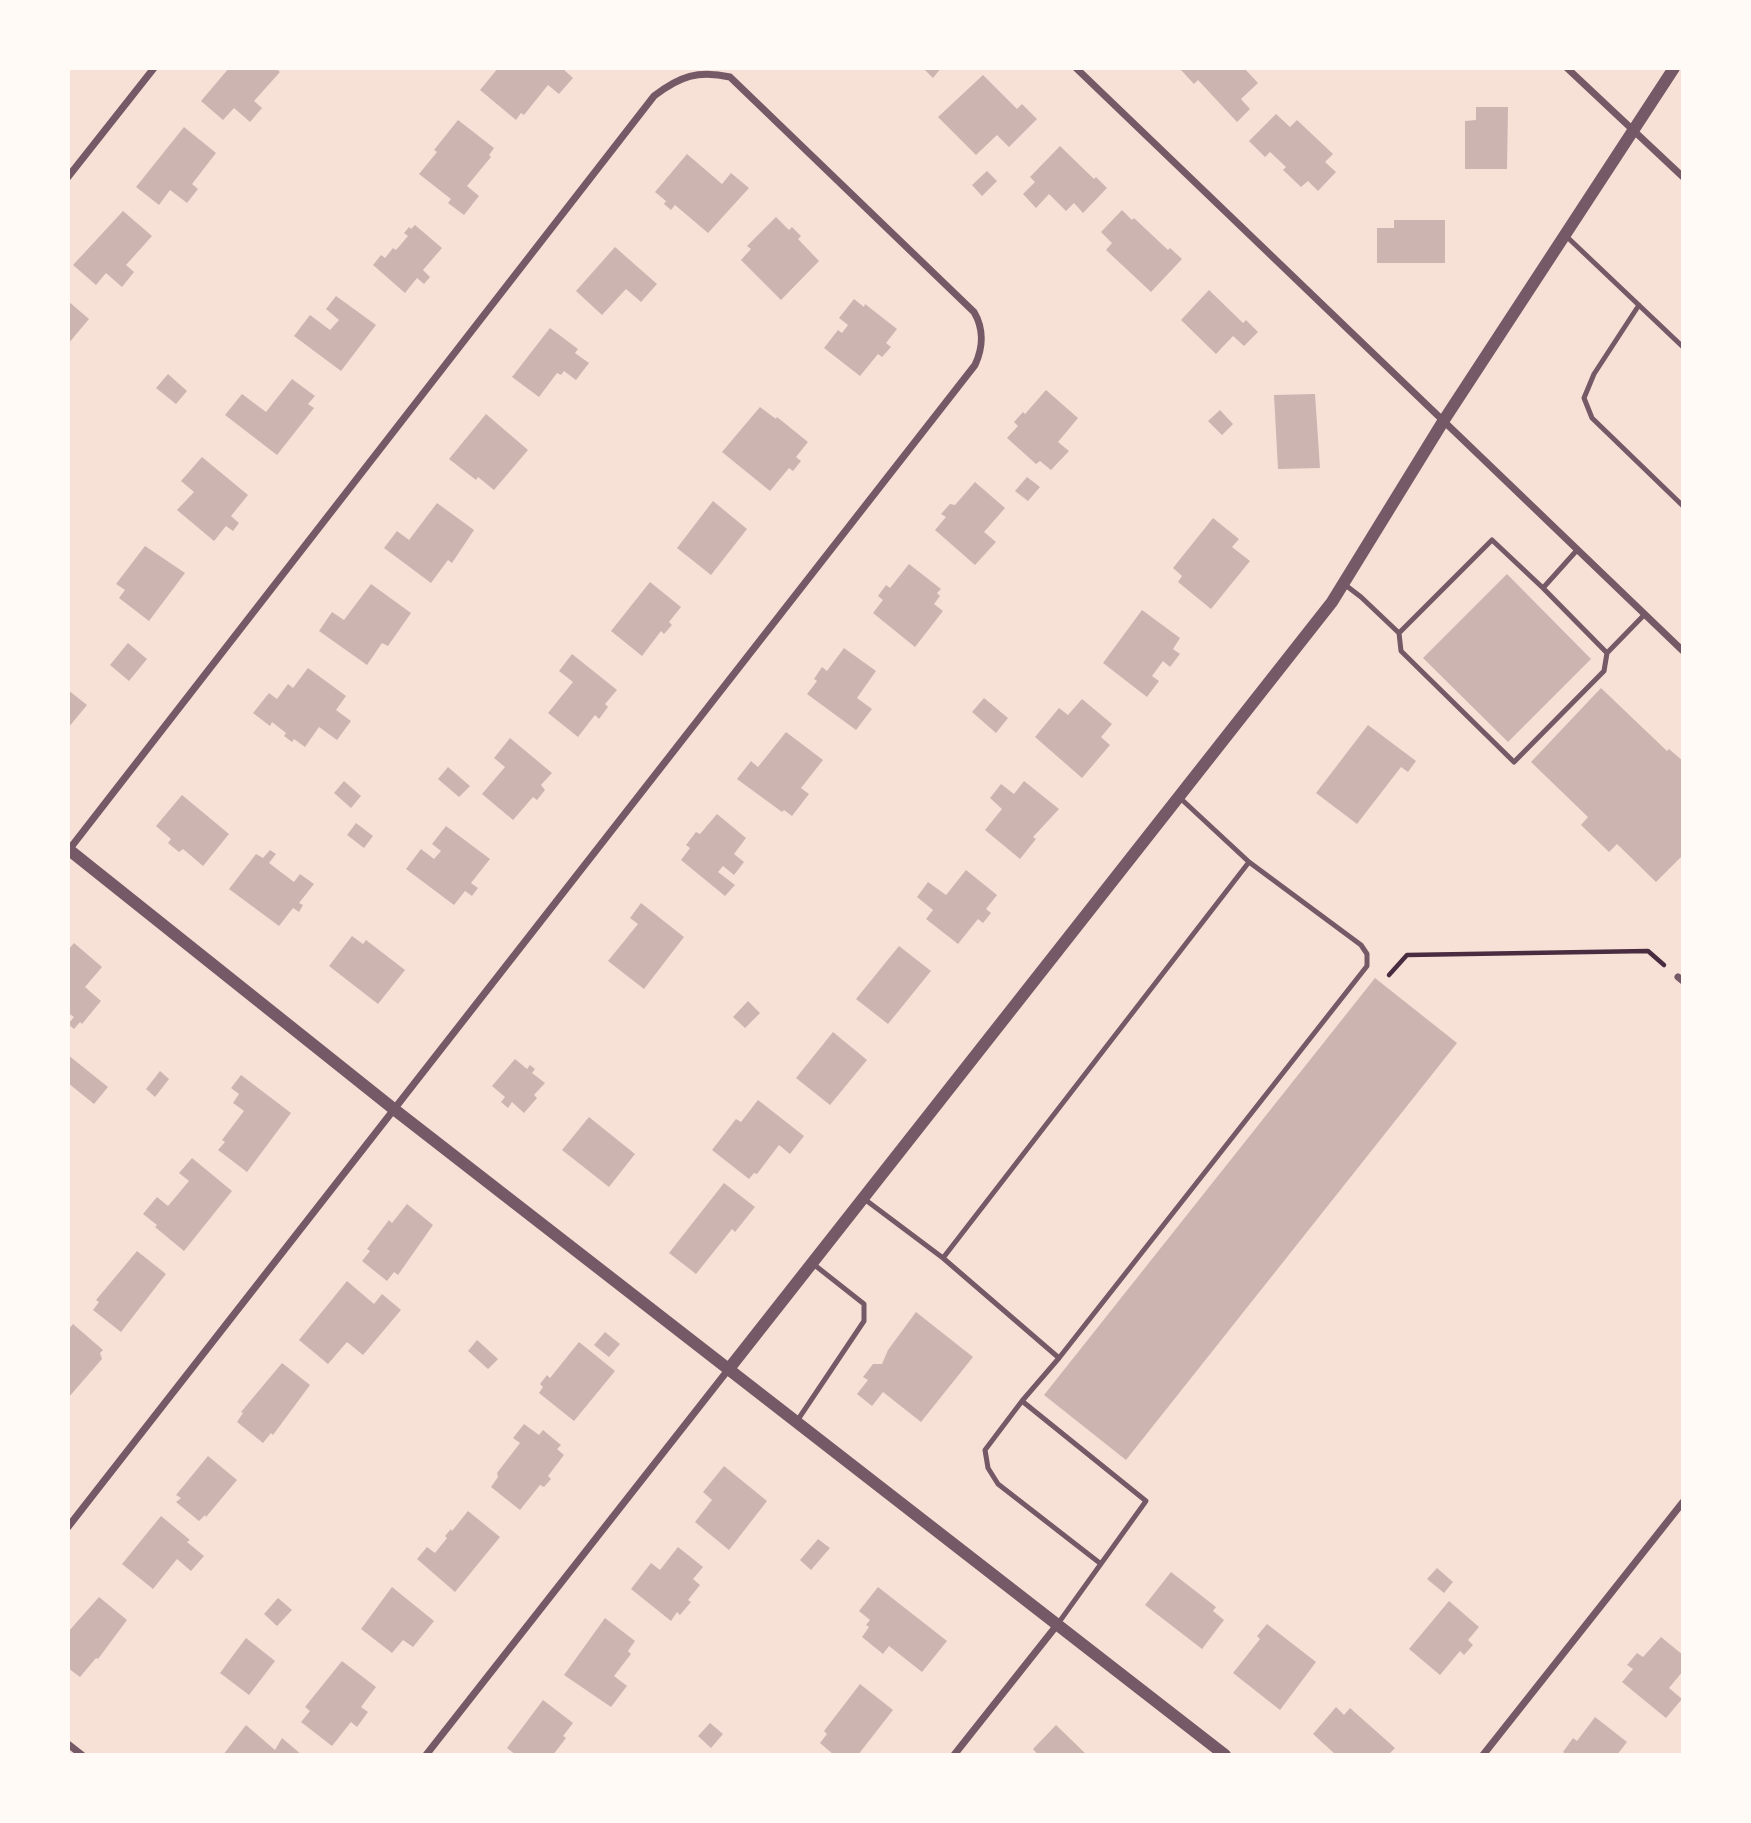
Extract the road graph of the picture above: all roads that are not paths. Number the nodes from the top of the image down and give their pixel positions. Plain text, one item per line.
1 (154, 68) edge
2 (1076, 68) edge
3 (1567, 68) edge
4 (1674, 68) edge
5 (1634, 129) junction
6 (68, 177) edge
7 (1683, 177) edge
8 (1565, 235) junction
9 (1639, 305) junction
10 (1683, 347) edge
11 (1444, 420) junction
12 (1683, 506) edge
13 (1578, 549) junction
14 (1344, 584) junction
15 (1543, 588) junction
16 (1645, 614) junction
17 (1399, 633) junction
18 (1683, 651) edge
19 (1607, 653) junction
20 (1179, 797) junction
21 (69, 850) edge
22 (1249, 862) junction
23 (395, 1110) junction
24 (863, 1198) junction
25 (943, 1258) junction
26 (812, 1263) junction
27 (1059, 1358) junction
28 (728, 1370) junction
29 (1022, 1401) junction
30 (796, 1422) junction
31 (1683, 1502) edge
32 (68, 1527) edge
33 (1101, 1564) junction
34 (1057, 1625) junction
35 (68, 1744) edge
36 (82, 1755) edge
37 (426, 1755) edge
38 (954, 1755) edge
39 (1225, 1755) edge
40 (1483, 1755) edge

1 - 6 street
2 - 11 street
3 - 5 street
4 - 5 street
5 - 7 street
5 - 8 street
8 - 9 lane
8 - 11 street
9 - 10 lane
9 - 12 lane
11 - 13 street
11 - 14 street
13 - 15 lane
13 - 16 street
14 - 17 lane
14 - 20 street
15 - 17 lane
15 - 19 lane
16 - 18 street
16 - 19 lane
17 - 19 lane
20 - 22 lane
20 - 24 street
21 - 23 street
21 - 23 street
22 - 25 lane
22 - 27 lane
23 - 28 street
23 - 32 street
24 - 25 lane
24 - 26 street
25 - 27 lane
26 - 28 street
26 - 30 lane
27 - 29 lane
28 - 30 street
28 - 37 street
29 - 33 lane
29 - 33 lane
30 - 34 street
31 - 40 street
33 - 34 lane
34 - 38 street
34 - 39 street
35 - 36 street

